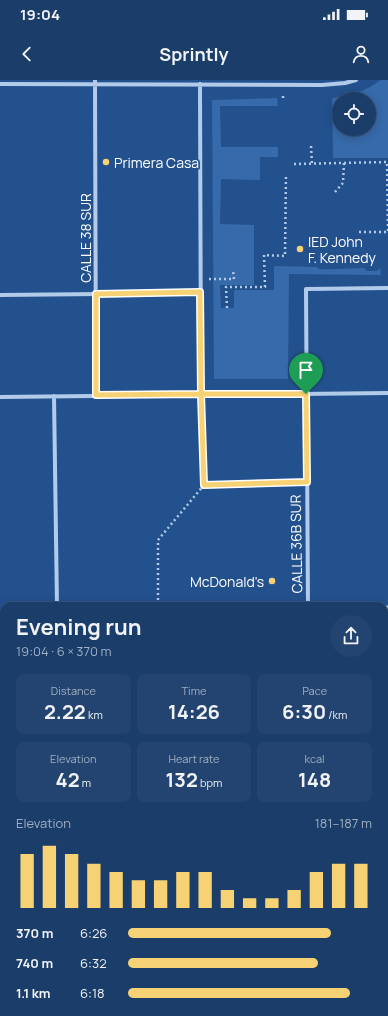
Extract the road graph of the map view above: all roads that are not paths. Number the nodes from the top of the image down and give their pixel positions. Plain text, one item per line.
1 (356, 80) edge
2 (95, 82) edge
3 (0, 84) edge
4 (200, 84) junction
5 (388, 288) edge
6 (200, 292) junction
7 (96, 294) junction
8 (0, 296) edge
9 (201, 394) junction
10 (306, 394) junction
11 (388, 394) edge
12 (96, 395) junction
13 (54, 396) junction
14 (0, 397) edge
15 (57, 602) edge
16 (308, 602) edge

1 - 4 street
2 - 3 street
2 - 4 street
2 - 7 street, CALLE 38 SUR
4 - 6 street
5 - 10 street, CALLE 36B SUR
6 - 7 street
6 - 9 street
7 - 8 street
7 - 12 street, CALLE 38 SUR
9 - 10 street
9 - 12 street
10 - 11 street
10 - 16 street, CALLE 36B SUR
12 - 13 street
13 - 14 street
13 - 15 street

